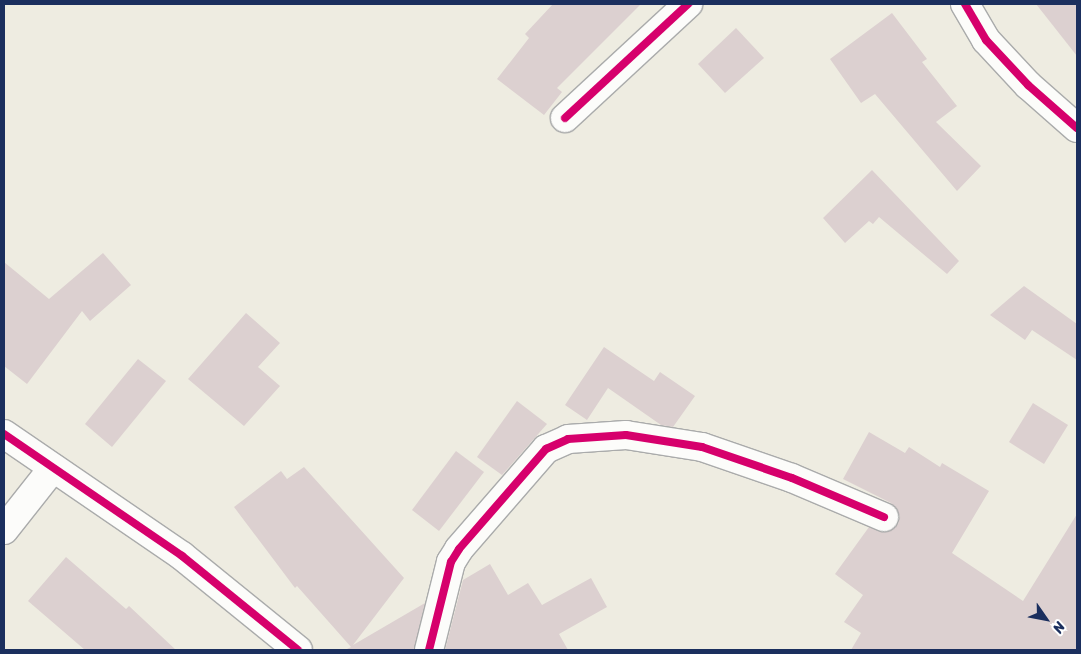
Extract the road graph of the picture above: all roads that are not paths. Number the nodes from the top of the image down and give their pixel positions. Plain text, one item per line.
1 (688, 4) edge
2 (965, 4) edge
3 (565, 118) dead end
4 (1077, 128) edge
5 (4, 434) edge
6 (53, 468) junction
7 (884, 517) dead end
8 (4, 530) edge
9 (298, 650) edge
10 (429, 650) edge

1 - 3 street
2 - 4 street
5 - 6 street
6 - 8 street
6 - 9 street
7 - 10 street

